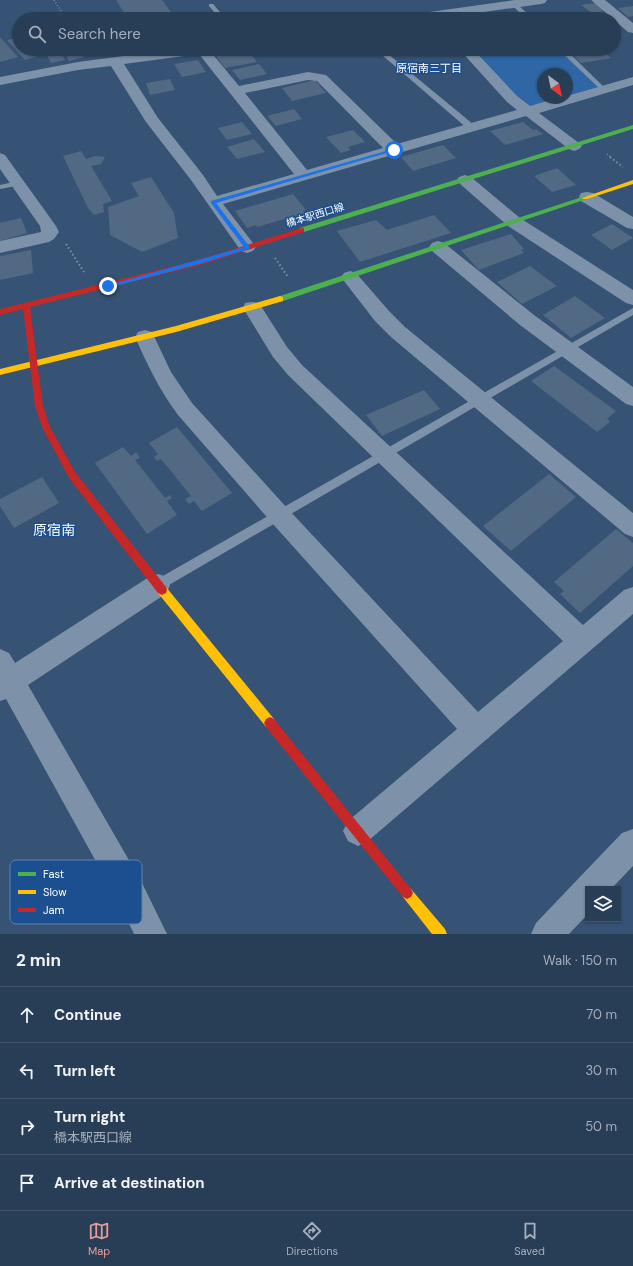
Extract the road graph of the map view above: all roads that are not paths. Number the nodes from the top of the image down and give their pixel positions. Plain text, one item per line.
1 (541, 0) edge
2 (597, 0) edge
3 (514, 4) junction
4 (211, 5) dead end
5 (217, 12) edge
6 (465, 12) edge
7 (523, 12) edge
8 (612, 12) edge
9 (621, 19) edge
10 (633, 29) edge
11 (155, 56) edge
12 (208, 56) edge
13 (386, 56) edge
14 (472, 56) edge
15 (568, 56) edge
16 (115, 61) junction
17 (0, 81) edge
18 (633, 81) edge
19 (603, 89) junction
20 (236, 91) junction
21 (528, 111) junction
22 (471, 127) junction
23 (633, 127) edge
24 (574, 146) junction
25 (394, 150) junction
26 (0, 158) edge
27 (304, 176) junction
28 (466, 180) junction
29 (633, 182) edge
30 (18, 183) junction
31 (0, 187) edge
32 (587, 197) junction
33 (213, 202) junction
34 (514, 222) junction
35 (633, 224) edge
36 (247, 247) junction
37 (438, 247) junction
38 (0, 248) edge
39 (350, 277) junction
40 (633, 299) edge
41 (26, 306) junction
42 (252, 308) junction
43 (633, 311) edge
44 (0, 312) edge
45 (145, 337) junction
46 (567, 350) junction
47 (33, 365) junction
48 (0, 372) edge
49 (633, 398) edge
50 (480, 400) junction
51 (385, 455) junction
52 (280, 516) junction
53 (633, 527) edge
54 (158, 586) junction
55 (633, 598) edge
56 (582, 641) junction
57 (3, 677) edge
58 (476, 730) junction
59 (358, 831) junction
60 (633, 844) edge
61 (111, 860) edge
62 (593, 886) edge
63 (585, 894) edge
64 (142, 916) edge
65 (151, 934) edge
66 (440, 934) edge
67 (547, 934) edge

1 - 3 street
2 - 8 street
3 - 6 street
3 - 7 lane
4 - 5 lane
9 - 10 street
11 - 16 street
12 - 20 street
13 - 22 lane
14 - 21 street
15 - 19 lane
16 - 17 street
16 - 33 street
18 - 19 street
19 - 21 street
20 - 25 street
20 - 27 street
21 - 22 street
21 - 24 street
22 - 25 street
23 - 24 street, 橋本駅西口線
24 - 28 street, 橋本駅西口線
25 - 27 street
26 - 30 street
27 - 33 street
28 - 34 street
28 - 36 street, 橋本駅西口線
29 - 32 street
30 - 31 lane
30 - 38 street
32 - 34 street
32 - 35 street
33 - 36 street
34 - 37 street
34 - 40 street
36 - 41 street, 橋本駅西口線
37 - 39 street
37 - 46 street
39 - 42 street
39 - 50 street
41 - 44 street, 橋本駅西口線
41 - 47 street
42 - 45 street
42 - 51 street
43 - 46 lane
45 - 47 street
45 - 52 street
46 - 49 street
46 - 50 lane
47 - 48 street
47 - 54 street
50 - 51 lane
50 - 53 street
51 - 52 lane
51 - 56 street
52 - 54 lane
52 - 58 street
54 - 57 street
54 - 59 street
55 - 56 street
56 - 58 street
57 - 61 street
58 - 59 street
59 - 66 street
60 - 62 street
63 - 67 street
64 - 65 street

